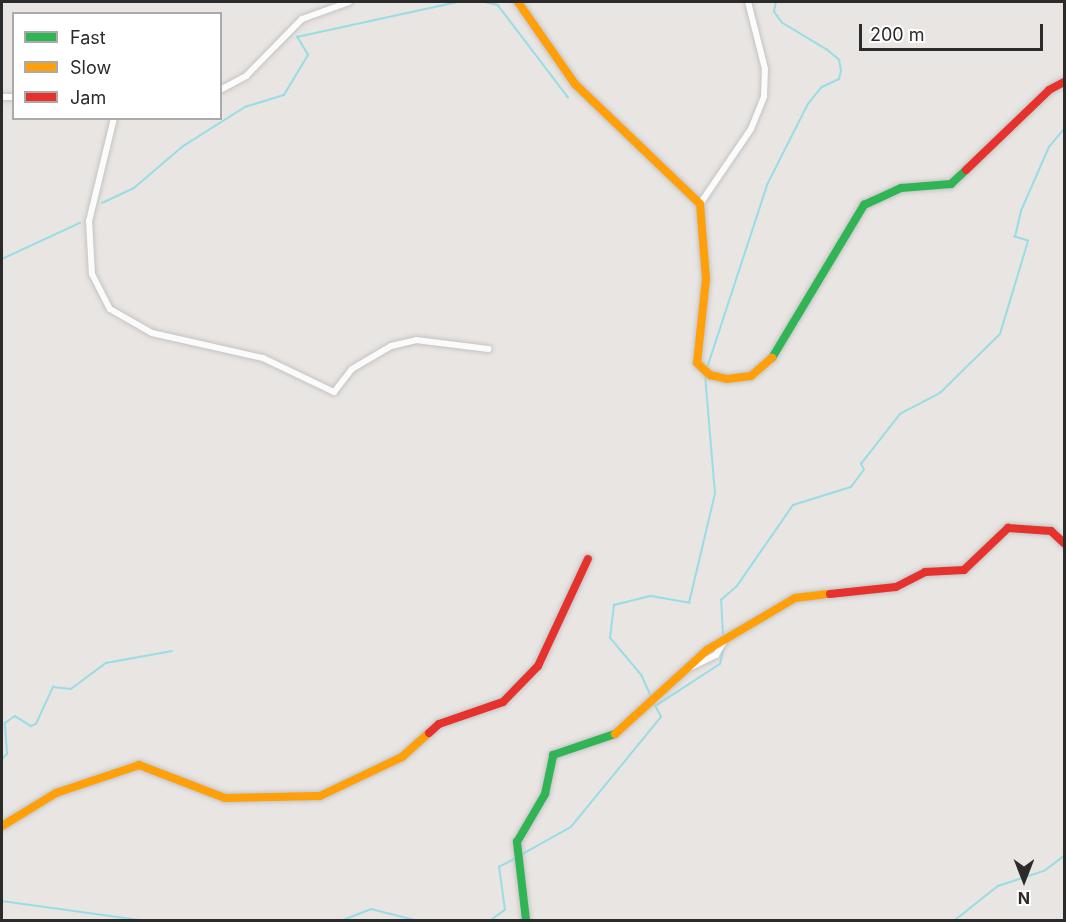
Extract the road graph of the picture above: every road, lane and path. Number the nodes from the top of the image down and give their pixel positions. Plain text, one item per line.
1 (349, 2) edge
2 (518, 2) edge
3 (748, 2) edge
4 (1065, 82) edge
5 (222, 89) edge
6 (114, 120) edge
7 (699, 204) junction
8 (488, 348) dead end
9 (1065, 543) edge
10 (588, 559) dead end
11 (2, 826) edge
12 (526, 921) edge

1 - 5 street
2 - 7 street
3 - 7 street
4 - 7 street
6 - 8 street
9 - 12 street
10 - 11 street

